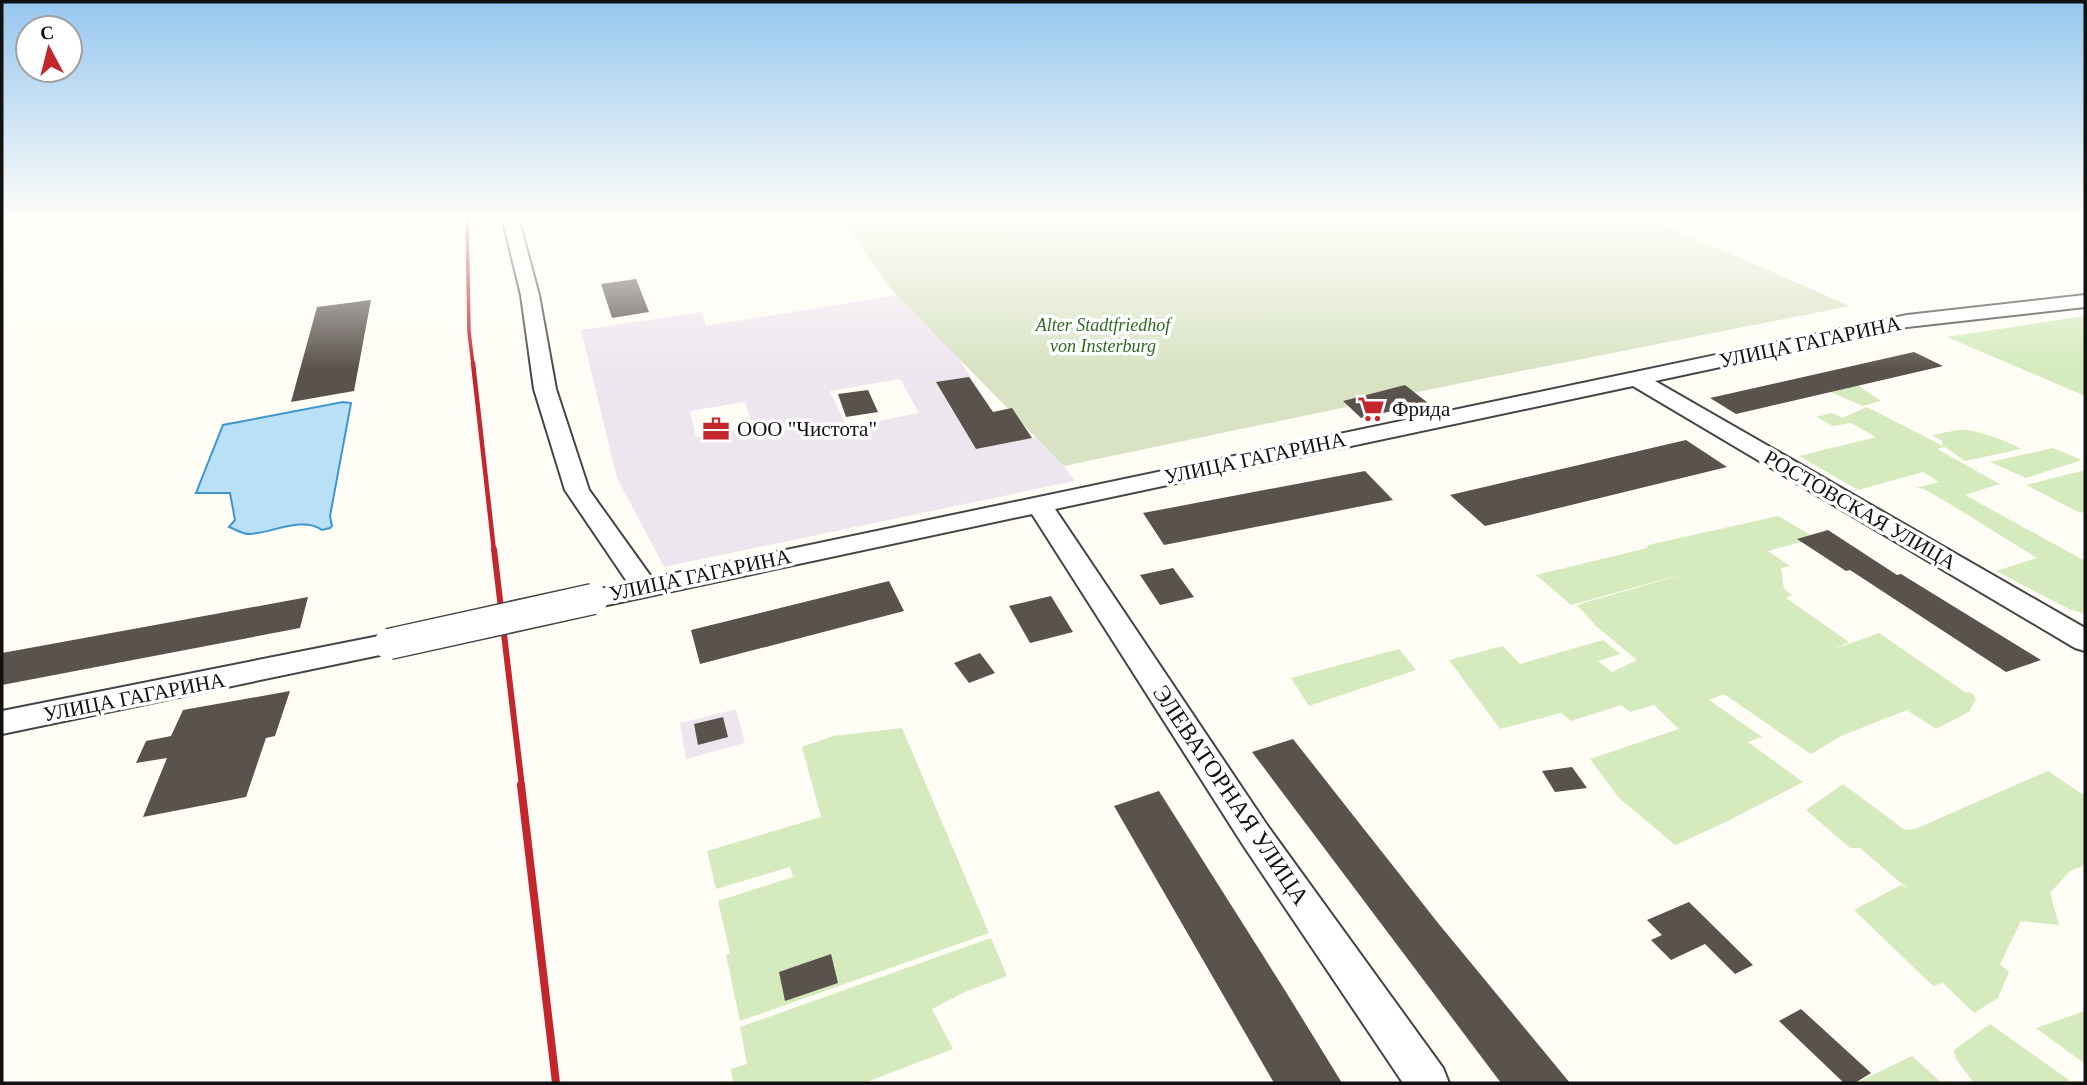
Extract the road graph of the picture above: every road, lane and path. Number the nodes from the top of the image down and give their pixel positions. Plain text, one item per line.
1 (523, 268) edge
2 (2085, 301) edge
3 (1635, 378) junction
4 (1038, 503) junction
5 (645, 587) junction
6 (2085, 641) edge
7 (2, 723) edge
8 (1428, 1083) edge

1 - 5 street
2 - 3 street, УЛИЦА ГАГАРИНА
3 - 4 street, УЛИЦА ГАГАРИНА
3 - 6 street, РОСТОВСКАЯ УЛИЦА
4 - 5 street, УЛИЦА ГАГАРИНА
4 - 8 street, ЭЛЕВАТОРНАЯ УЛИЦА
5 - 7 street, УЛИЦА ГАГАРИНА, bridge

